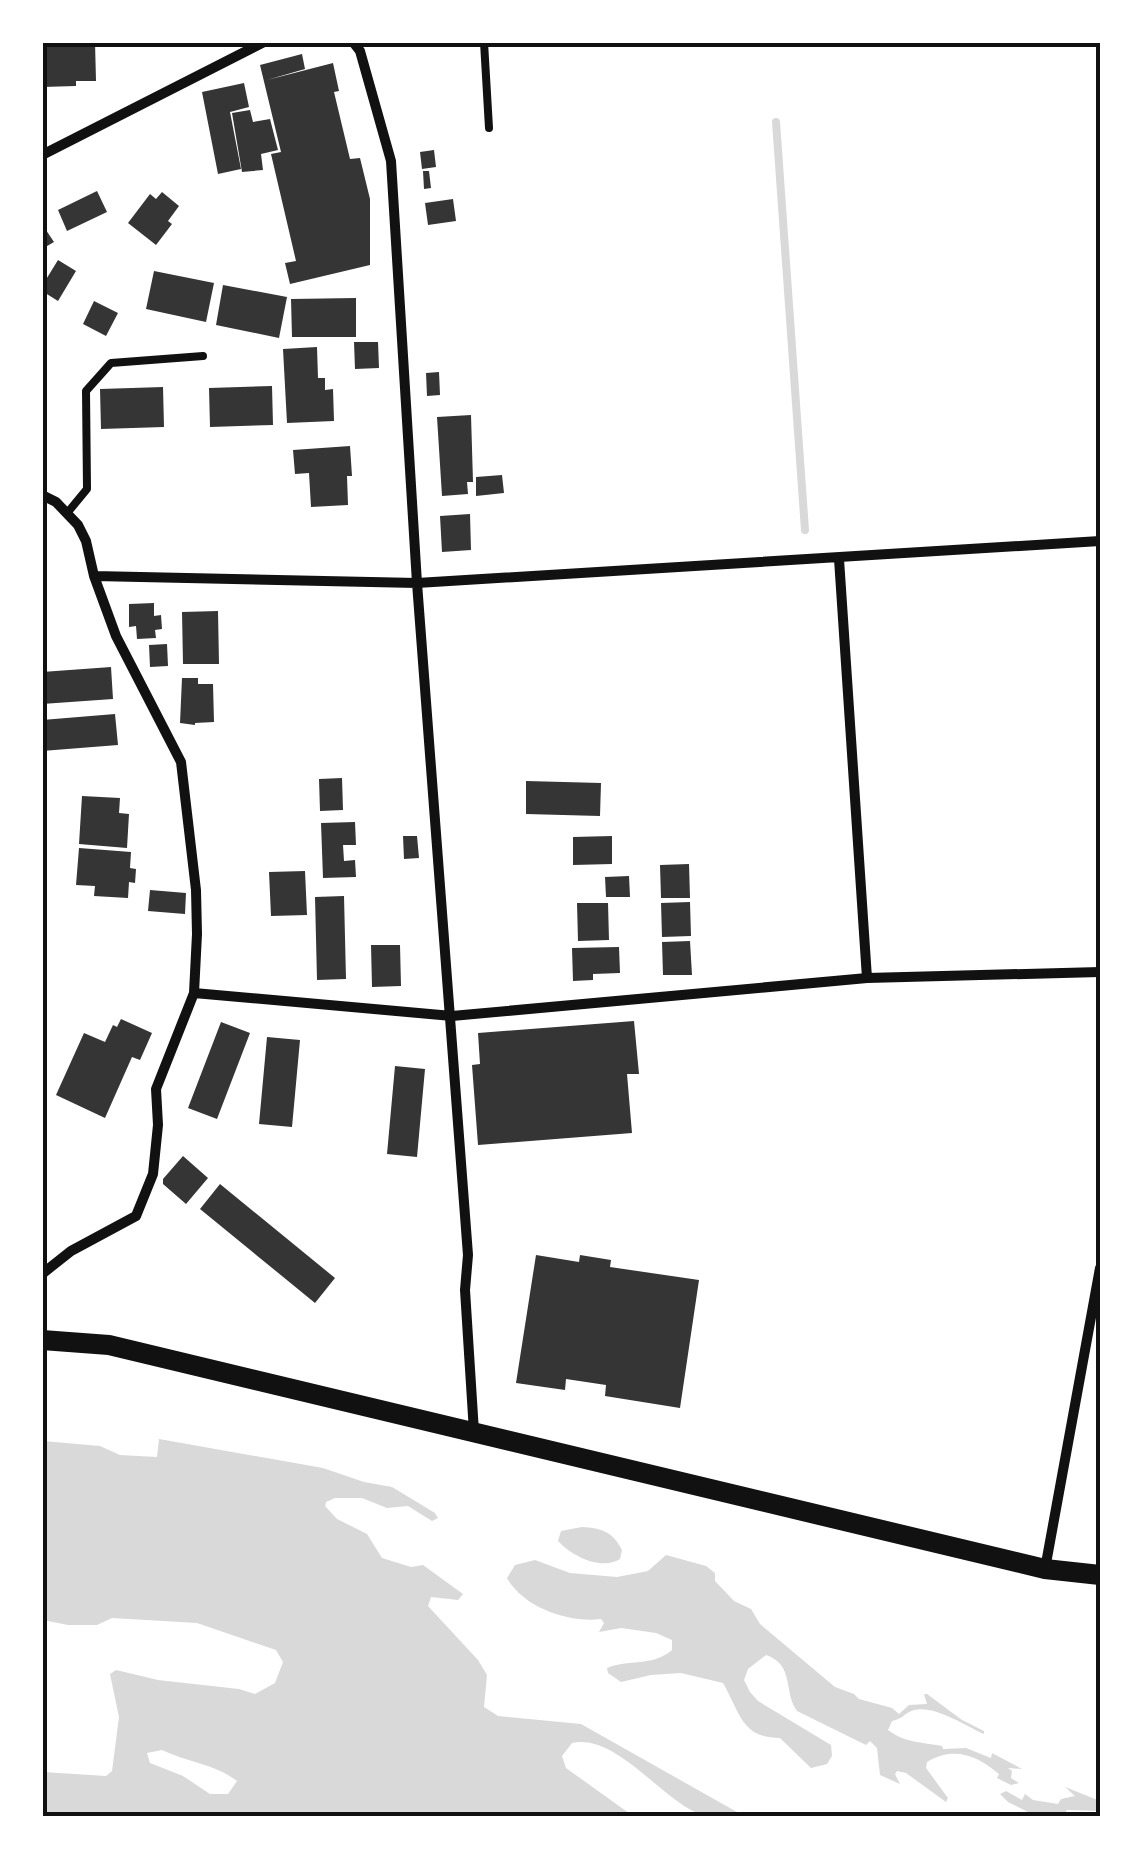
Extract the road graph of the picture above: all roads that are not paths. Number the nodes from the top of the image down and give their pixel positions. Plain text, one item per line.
1 (264, 42) edge
2 (353, 42) edge
3 (484, 42) edge
4 (490, 128) dead end
5 (42, 155) edge
6 (203, 356) dead end
7 (42, 495) edge
8 (68, 512) junction
9 (1100, 541) edge
10 (839, 559) junction
11 (94, 576) junction
12 (418, 583) junction
13 (1100, 972) edge
14 (866, 978) junction
15 (194, 993) junction
16 (452, 1016) junction
17 (1100, 1268) edge
18 (42, 1274) edge
19 (42, 1340) edge
20 (474, 1432) junction
21 (1045, 1570) junction
22 (1100, 1576) edge

1 - 5 street
2 - 12 street
3 - 4 lane
6 - 8 lane
7 - 8 street
8 - 11 street
9 - 10 street
10 - 12 street
10 - 14 street
11 - 12 street
11 - 15 street
12 - 16 street
13 - 14 street
14 - 16 street
15 - 16 street
15 - 18 street
16 - 20 street
17 - 21 street
19 - 20 main road
20 - 21 main road
21 - 22 main road

